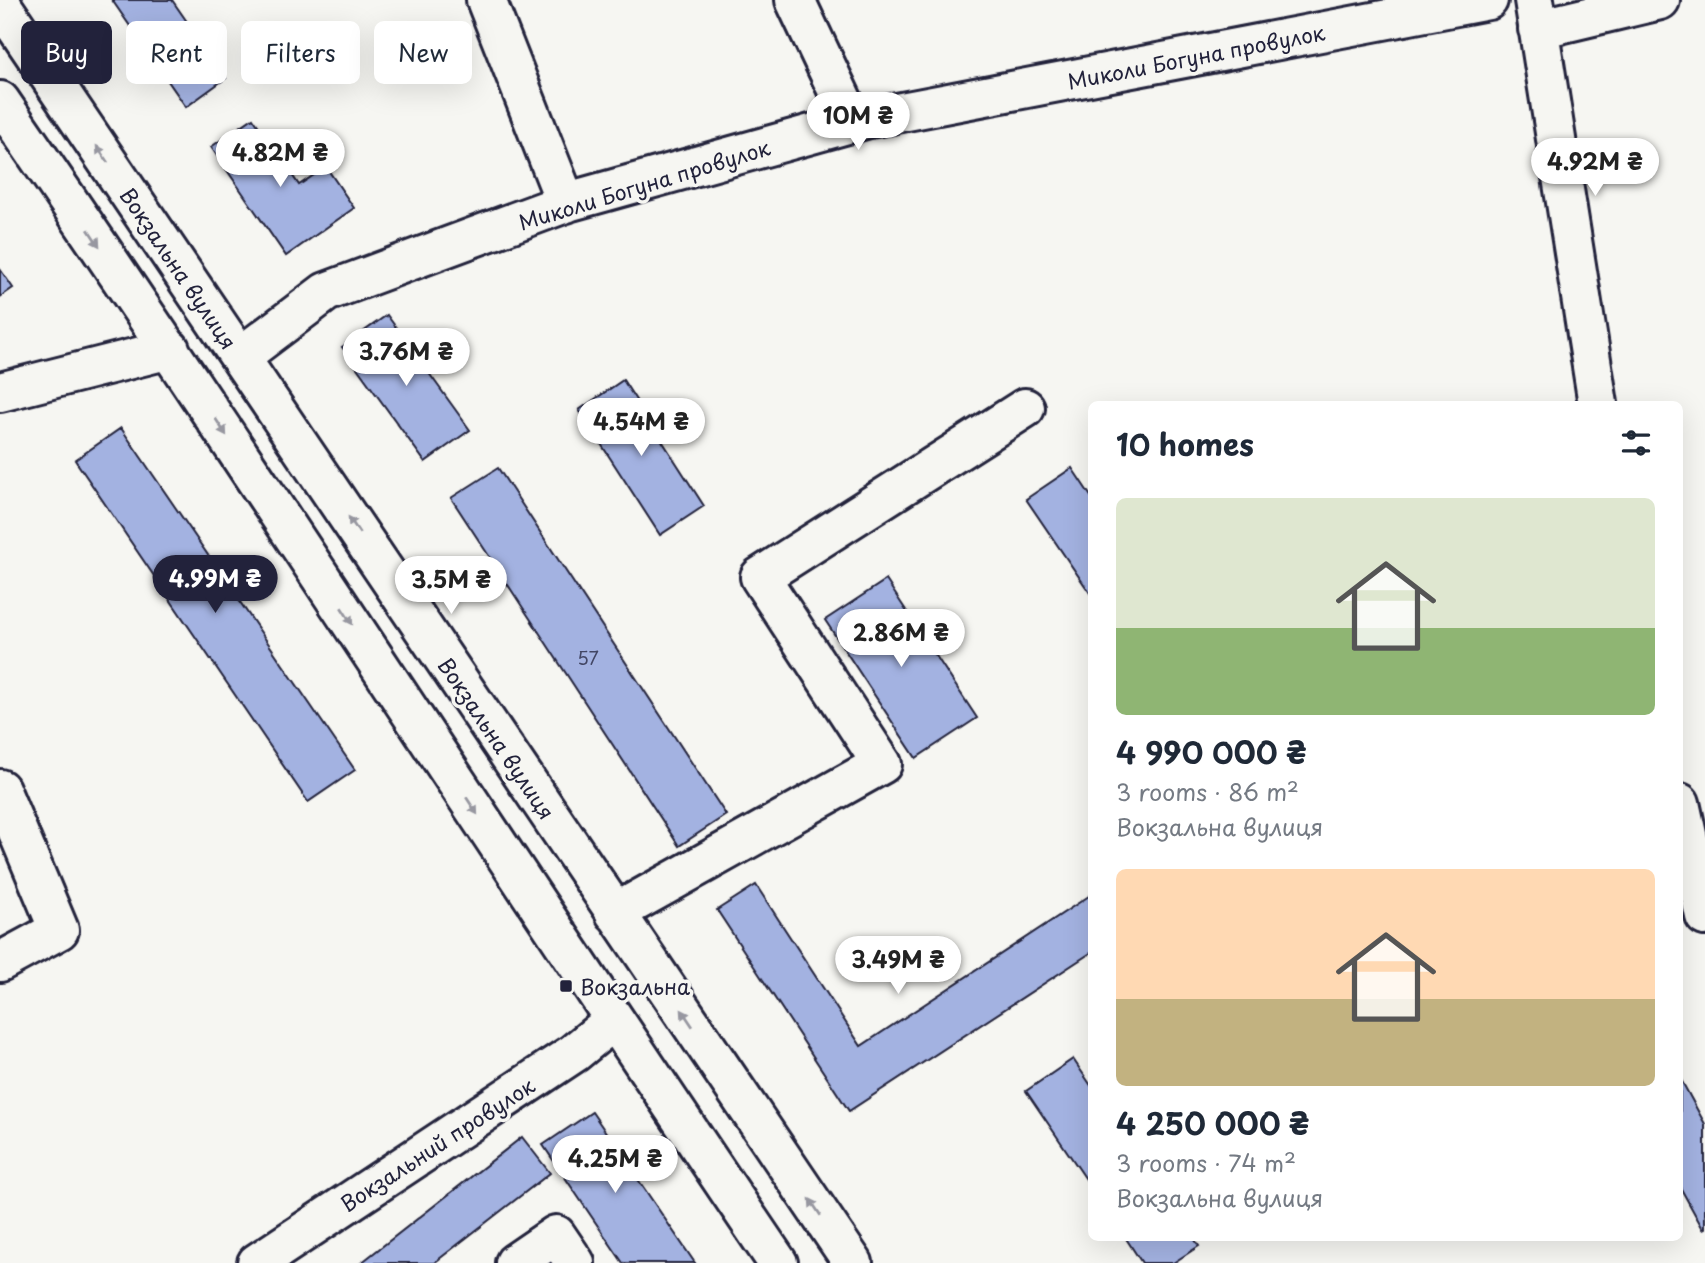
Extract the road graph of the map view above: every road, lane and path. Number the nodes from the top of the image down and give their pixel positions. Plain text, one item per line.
1 (486, 0) edge
2 (794, 0) edge
3 (1488, 0) edge
4 (1660, 0) edge
5 (0, 3) edge
6 (1536, 14) edge
7 (0, 101) edge
8 (853, 122) junction
9 (566, 203) junction
10 (170, 349) junction
11 (240, 357) junction
12 (0, 392) edge
13 (1598, 401) edge
14 (1024, 408) dead end
15 (0, 789) edge
16 (1683, 817) edge
17 (615, 913) junction
18 (1705, 916) edge
19 (0, 962) edge
20 (613, 1021) junction
21 (274, 1258) edge
22 (515, 1263) edge
23 (575, 1263) edge
24 (778, 1263) edge
25 (853, 1263) edge

1 - 9 street
2 - 8 street
3 - 8 street, Миколи Богуна провулок
4 - 6 street
11 -> 5 street, Вокзальна вулиця
6 - 13 street
7 -> 10 street
8 - 9 street, Миколи Богуна провулок
9 - 11 street, Миколи Богуна провулок
10 - 12 street
10 -> 20 street
17 -> 11 street, Вокзальна вулиця
14 - 17 street
15 - 19 street
16 - 18 street
25 -> 17 street, Вокзальна вулиця
20 - 21 street, Вокзальний провулок
20 - 24 street
22 - 23 street

